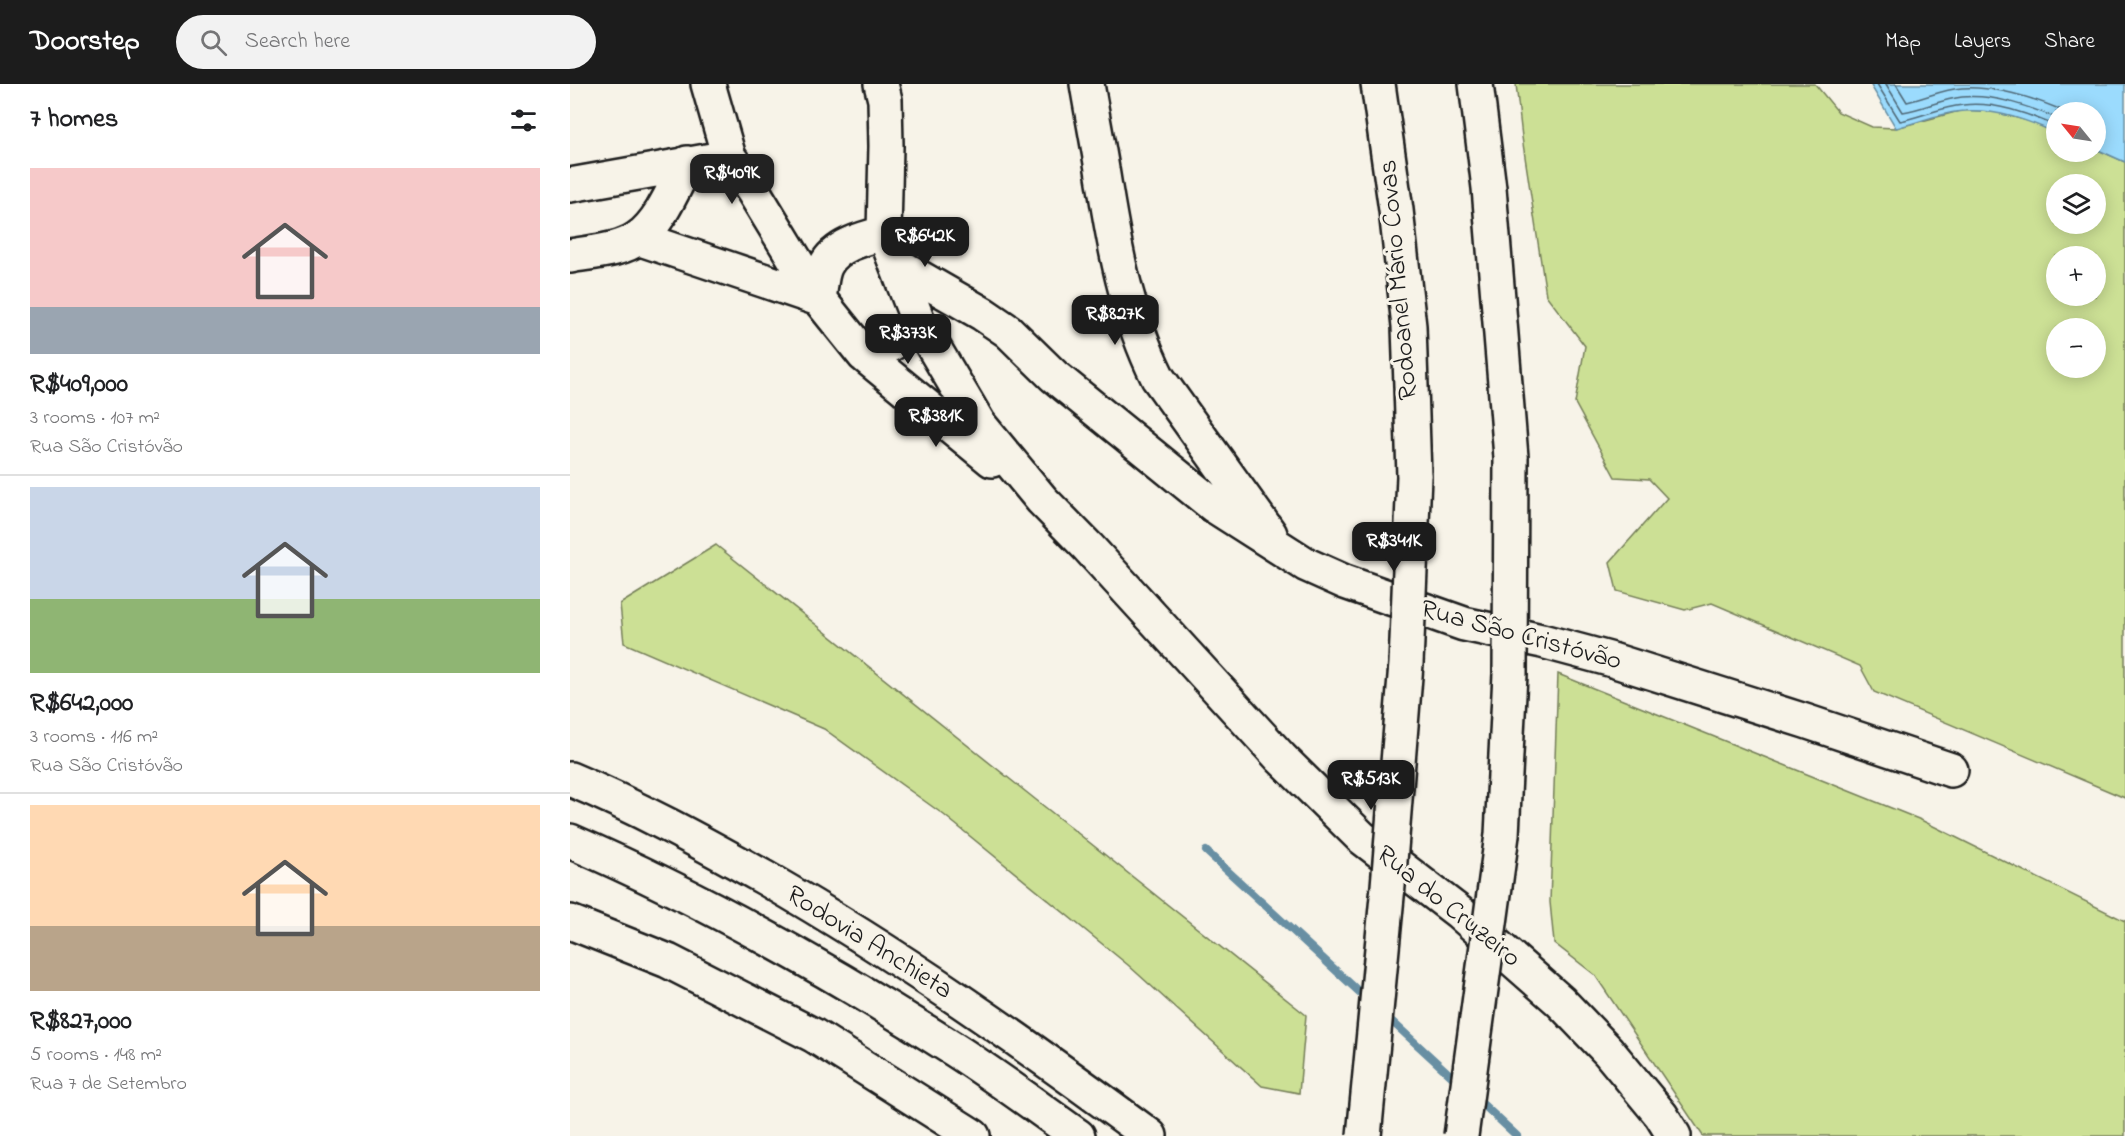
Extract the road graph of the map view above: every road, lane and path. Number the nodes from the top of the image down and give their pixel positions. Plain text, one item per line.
1 (708, 84) edge
2 (881, 84) edge
3 (1087, 84) edge
4 (1378, 84) edge
5 (1476, 84) edge
6 (729, 157) junction
7 (687, 163) junction
8 (570, 184) edge
9 (884, 233) junction
10 (638, 238) junction
11 (570, 256) edge
12 (896, 264) junction
13 (819, 298) junction
14 (918, 321) junction
15 (864, 355) junction
16 (1042, 500) junction
17 (1281, 550) junction
18 (1951, 770) dead end
19 (570, 779) edge
20 (570, 841) edge
21 (570, 922) edge
22 (973, 1136) edge
23 (1078, 1136) edge
24 (1150, 1136) edge
25 (1364, 1136) edge
26 (1461, 1136) edge
27 (1674, 1136) edge

1 - 6 main road
2 - 9 main road, Rua do Cruzeiro
3 - 17 main road
4 - 25 main road, Rodoanel Mário Covas, bridge
5 - 26 main road, bridge
6 - 7 main road
6 - 13 main road
7 - 8 main road
7 - 10 main road
9 - 12 main road, Rua do Cruzeiro
9 - 13 main road
10 - 11 main road
10 - 13 main road
12 - 14 main road, Rua do Cruzeiro
12 - 17 main road, Rua São Cristóvão
13 - 15 main road, Rua do Cruzeiro
14 - 15 main road
14 - 16 main road, Rua do Cruzeiro
15 - 16 main road, Rua do Cruzeiro
16 - 27 main road, Rua do Cruzeiro
17 - 18 main road, Rua São Cristóvão
19 - 24 main road, Rodovia Anchieta
20 - 23 main road, Rodovia Anchieta
21 - 22 main road

